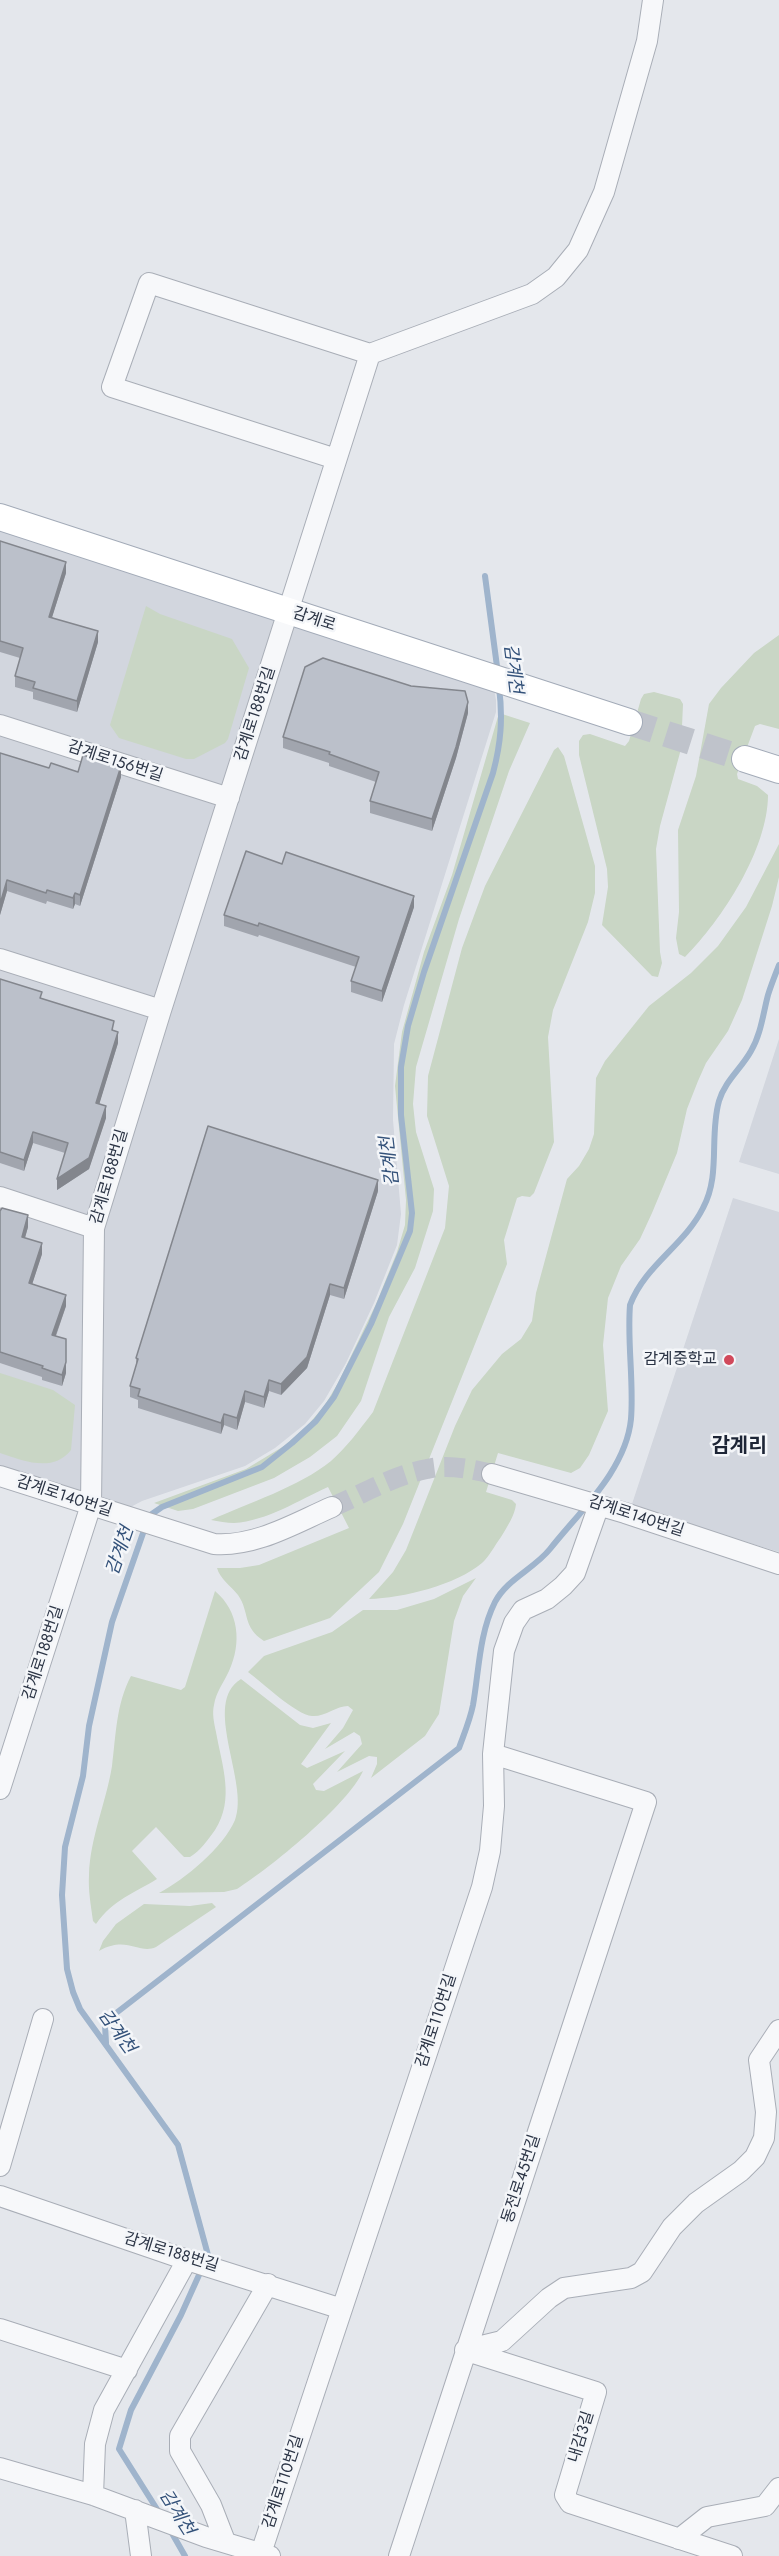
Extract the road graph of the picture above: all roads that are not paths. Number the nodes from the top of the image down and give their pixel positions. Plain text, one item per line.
1 (653, 0) edge
2 (370, 354) junction
3 (336, 459) junction
4 (0, 517) edge
5 (289, 612) junction
6 (628, 722) tunnel mouth
7 (0, 725) edge
8 (745, 759) tunnel mouth
9 (779, 770) edge
10 (229, 798) junction
11 (0, 959) edge
12 (160, 1010) junction
13 (0, 1197) edge
14 (94, 1228) junction
15 (492, 1474) tunnel mouth
16 (0, 1476) edge
17 (91, 1505) junction
18 (599, 1506) junction
19 (332, 1507) tunnel mouth
20 (779, 1564) edge
21 (493, 1754) junction
22 (0, 1789) edge
23 (43, 2019) dead end
24 (779, 2030) edge
25 (0, 2166) edge
26 (0, 2196) edge
27 (189, 2260) junction
28 (268, 2284) junction
29 (342, 2309) junction
30 (0, 2329) edge
31 (465, 2350) junction
32 (127, 2370) junction
33 (0, 2468) edge
34 (779, 2488) edge
35 (93, 2495) junction
36 (135, 2510) junction
37 (215, 2539) junction
38 (679, 2539) junction
39 (265, 2554) edge
40 (141, 2556) edge
41 (399, 2556) edge
42 (732, 2556) edge

1 - 2 street
2 - 3 street, 감계로188번길
2 - 3 street
3 - 5 street, 감계로188번길
4 - 5 main road, 감계로
5 - 6 main road, 감계로
5 - 10 street, 감계로188번길
7 - 10 street, 감계로156번길
8 - 9 main road
10 - 12 street, 감계로188번길
11 - 12 street
12 - 14 street, 감계로188번길
13 - 14 street
14 - 17 street, 감계로188번길
15 - 18 street, 감계로140번길
16 - 17 street, 감계로140번길
17 - 19 street, 감계로140번길
17 - 22 street, 감계로188번길
18 - 20 street, 감계로140번길
18 - 21 street, 감계로110번길
21 - 29 street, 감계로110번길
21 - 31 street, 동전로45번길
23 - 25 street
24 - 31 street
26 - 27 street, 감계로188번길
27 - 28 street, 감계로188번길
27 - 32 street
28 - 29 street, 감계로188번길
28 - 37 street
29 - 39 street, 감계로110번길
30 - 32 street
31 - 38 street, 내감3길
31 - 41 street, 동전로45번길
32 - 35 street
33 - 35 street, 감계로110번길
34 - 38 street
35 - 36 street, 감계로110번길
36 - 37 street, 감계로110번길
36 - 40 street
37 - 39 street, 감계로110번길
38 - 42 street

